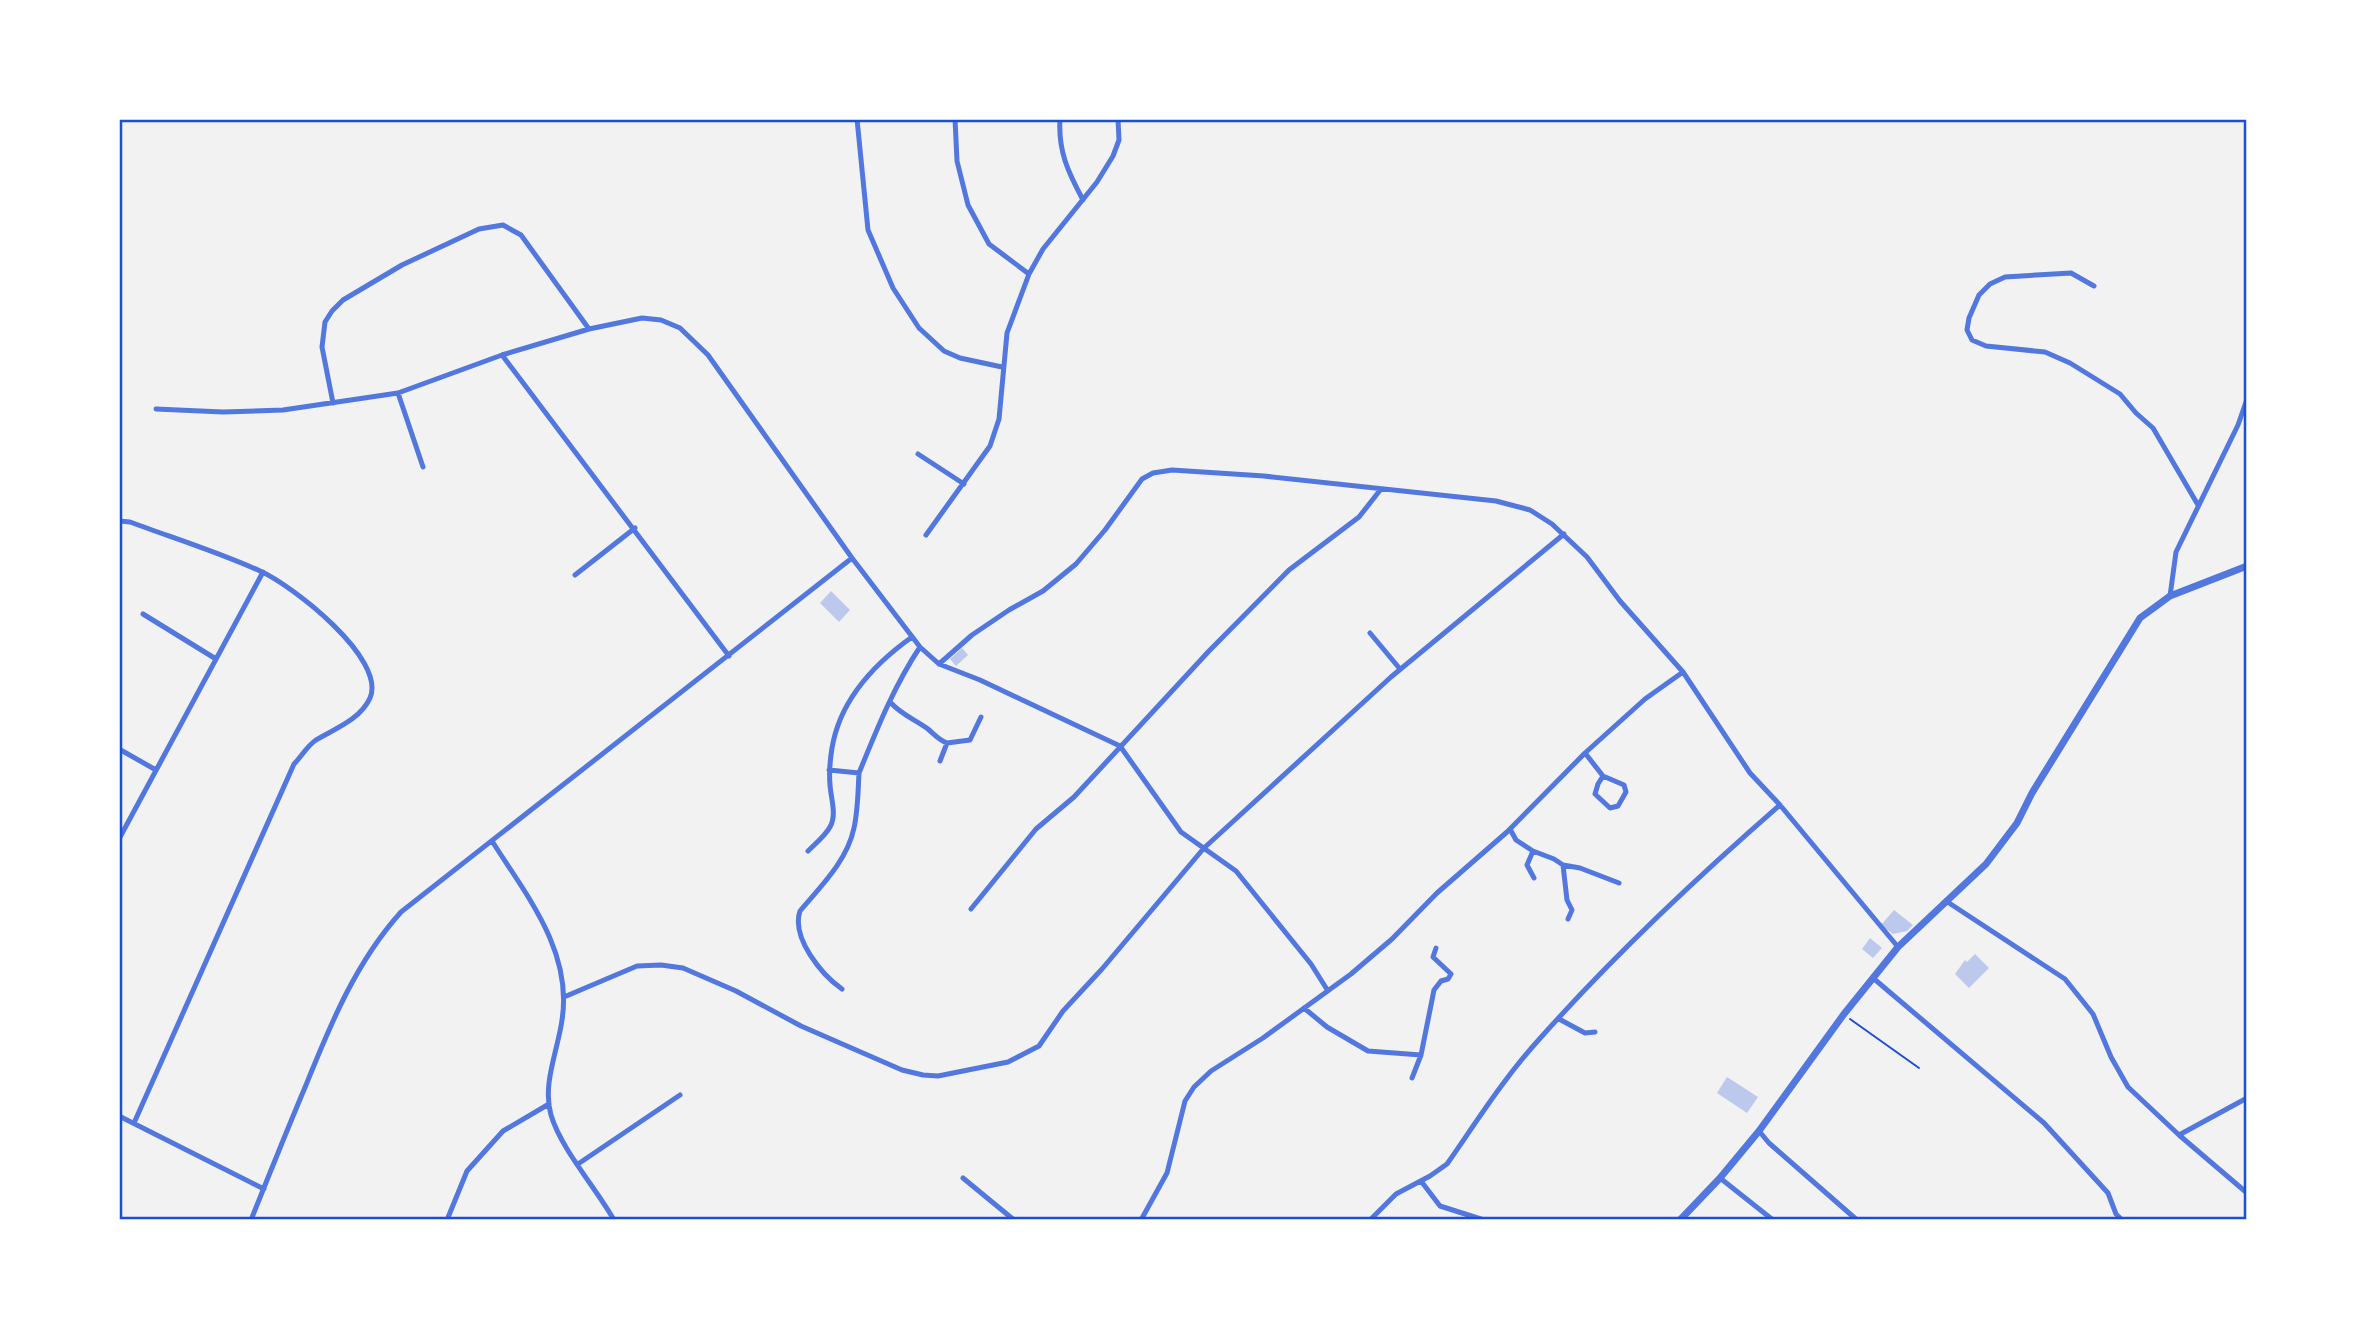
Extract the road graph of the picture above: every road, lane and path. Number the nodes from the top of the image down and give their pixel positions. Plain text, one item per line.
1 (857, 119) edge
2 (954, 119) edge
3 (1060, 119) edge
4 (1118, 119) edge
5 (1083, 200) junction
6 (1028, 274) junction
7 (2094, 286) dead end
8 (589, 329) junction
9 (502, 355) junction
10 (1002, 367) junction
11 (398, 393) junction
12 (2247, 399) edge
13 (334, 403) junction
14 (156, 410) dead end
15 (918, 454) dead end
16 (423, 467) dead end
17 (964, 484) junction
18 (1381, 489) junction
19 (2198, 505) junction
20 (119, 522) edge
21 (635, 528) junction
22 (1563, 534) junction
23 (926, 535) dead end
24 (852, 558) junction
25 (2247, 566) edge
26 (263, 572) junction
27 (575, 575) dead end
28 (2170, 596) junction
29 (143, 614) dead end
30 (1370, 633) dead end
31 (912, 637) junction
32 (920, 647) junction
33 (729, 656) junction
34 (216, 659) junction
35 (939, 664) junction
36 (1400, 669) junction
37 (1684, 672) junction
38 (891, 704) junction
39 (981, 717) dead end
40 (947, 743) junction
41 (1120, 746) junction
42 (119, 749) edge
43 (1586, 753) junction
44 (940, 761) dead end
45 (156, 770) junction
46 (830, 770) junction
47 (859, 773) junction
48 (1603, 776) junction
49 (1780, 805) junction
50 (1510, 830) junction
51 (119, 839) edge
52 (492, 841) junction
53 (1204, 848) junction
54 (808, 851) dead end
55 (1533, 851) junction
56 (1563, 865) junction
57 (1535, 878) dead end
58 (1619, 883) dead end
59 (1946, 901) junction
60 (971, 909) dead end
61 (1568, 919) dead end
62 (1898, 947) junction
63 (1436, 948) dead end
64 (1873, 978) junction
65 (842, 989) dead end
66 (1328, 991) junction
67 (564, 997) junction
68 (1304, 1008) junction
69 (1844, 1014) junction
70 (1559, 1019) junction
71 (1595, 1032) dead end
72 (1421, 1055) junction
73 (1919, 1068) dead end
74 (1412, 1078) dead end
75 (680, 1095) dead end
76 (2247, 1098) edge
77 (549, 1104) junction
78 (119, 1116) edge
79 (134, 1123) junction
80 (1759, 1131) junction
81 (2179, 1135) junction
82 (578, 1164) junction
83 (963, 1178) dead end
84 (1720, 1178) junction
85 (1421, 1181) junction
86 (264, 1189) junction
87 (2247, 1193) edge
88 (251, 1220) edge
89 (447, 1220) edge
90 (614, 1220) edge
91 (1014, 1220) edge
92 (1141, 1220) edge
93 (1370, 1220) edge
94 (1484, 1220) edge
95 (1680, 1220) edge
96 (1773, 1220) edge
97 (1857, 1220) edge
98 (2122, 1220) edge

1 - 10 street
2 - 6 street
3 - 5 street
4 - 5 street
5 - 6 street
6 - 10 street
7 - 19 street
8 - 9 street
8 - 13 street
8 - 24 street
9 - 11 street
9 - 21 street
10 - 17 street
11 - 13 street
11 - 16 street
12 - 19 street
13 - 14 street
15 - 17 street
17 - 23 street
18 - 22 street
18 - 35 street
18 - 41 street
19 - 28 street
20 - 26 street
21 - 27 street
21 - 33 street
22 - 36 street
22 - 37 street
24 - 31 street
24 - 33 street
25 - 28 street
26 - 34 street
26 - 79 street
28 - 59 street
29 - 34 street
30 - 36 street
31 - 32 street
31 - 46 street
32 - 35 street
32 - 38 street
33 - 52 street
34 - 45 street
35 - 41 street
36 - 53 street
37 - 43 street
37 - 49 street
38 - 40 street
38 - 47 street
39 - 40 street
40 - 44 street
41 - 53 street
41 - 60 street
42 - 45 street
43 - 48 street
43 - 50 street
45 - 51 street
46 - 47 street
46 - 54 street
47 - 65 street
48 - 48 street
49 - 62 street
49 - 70 street
50 - 55 street
50 - 66 street
52 - 67 street
52 - 86 street
53 - 66 street
53 - 67 street
55 - 56 street
55 - 57 street
56 - 58 street
56 - 61 street
59 - 62 street
59 - 81 street
62 - 64 street
63 - 72 street
64 - 69 street
64 - 98 street
66 - 68 street
67 - 77 street
68 - 72 street
68 - 92 street
69 - 73 path
69 - 80 street
70 - 71 street
70 - 85 street
72 - 74 street
75 - 82 street
76 - 81 street
77 - 82 street
77 - 89 street
78 - 79 street
79 - 86 street
80 - 84 street
80 - 97 street
81 - 87 street
82 - 90 street
83 - 91 street
84 - 95 street
84 - 96 street
85 - 93 street
85 - 94 street
86 - 88 street

